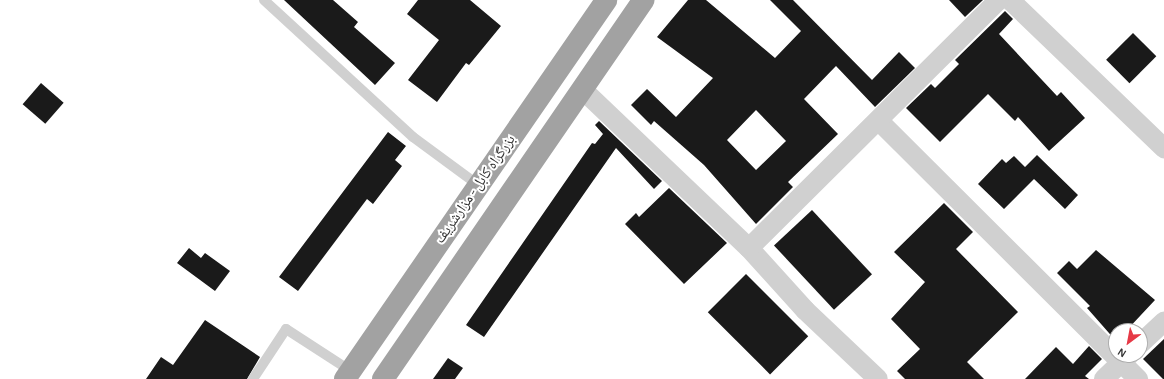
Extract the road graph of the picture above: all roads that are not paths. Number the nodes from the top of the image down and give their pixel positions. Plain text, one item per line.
1 (264, 0) edge
2 (606, 0) edge
3 (643, 0) edge
4 (999, 0) edge
5 (1010, 0) edge
6 (582, 90) junction
7 (879, 121) junction
8 (1164, 148) edge
9 (478, 185) junction
10 (504, 203) junction
11 (749, 248) junction
12 (1164, 322) edge
13 (1148, 337) edge
14 (1108, 342) edge
15 (1120, 363) edge
16 (1128, 363) edge
17 (353, 376) edge
18 (253, 379) edge
19 (383, 379) edge
20 (878, 379) edge
21 (1104, 379) edge
22 (1138, 379) edge

1 - 9 lane
2 - 9 highway, بزرگراه کابل - مزارشریف
3 - 6 highway, بزرگراه کابل - مزارشریف
4 - 7 street
5 - 8 street
6 - 10 highway, بزرگراه کابل - مزارشریف
6 - 11 street
7 - 11 street
7 - 14 street
9 - 10 highway
9 - 17 highway, بزرگراه کابل - مزارشریف
10 - 19 highway, بزرگراه کابل - مزارشریف
11 - 20 street
12 - 13 street
15 - 21 street
16 - 22 street
17 - 18 lane

